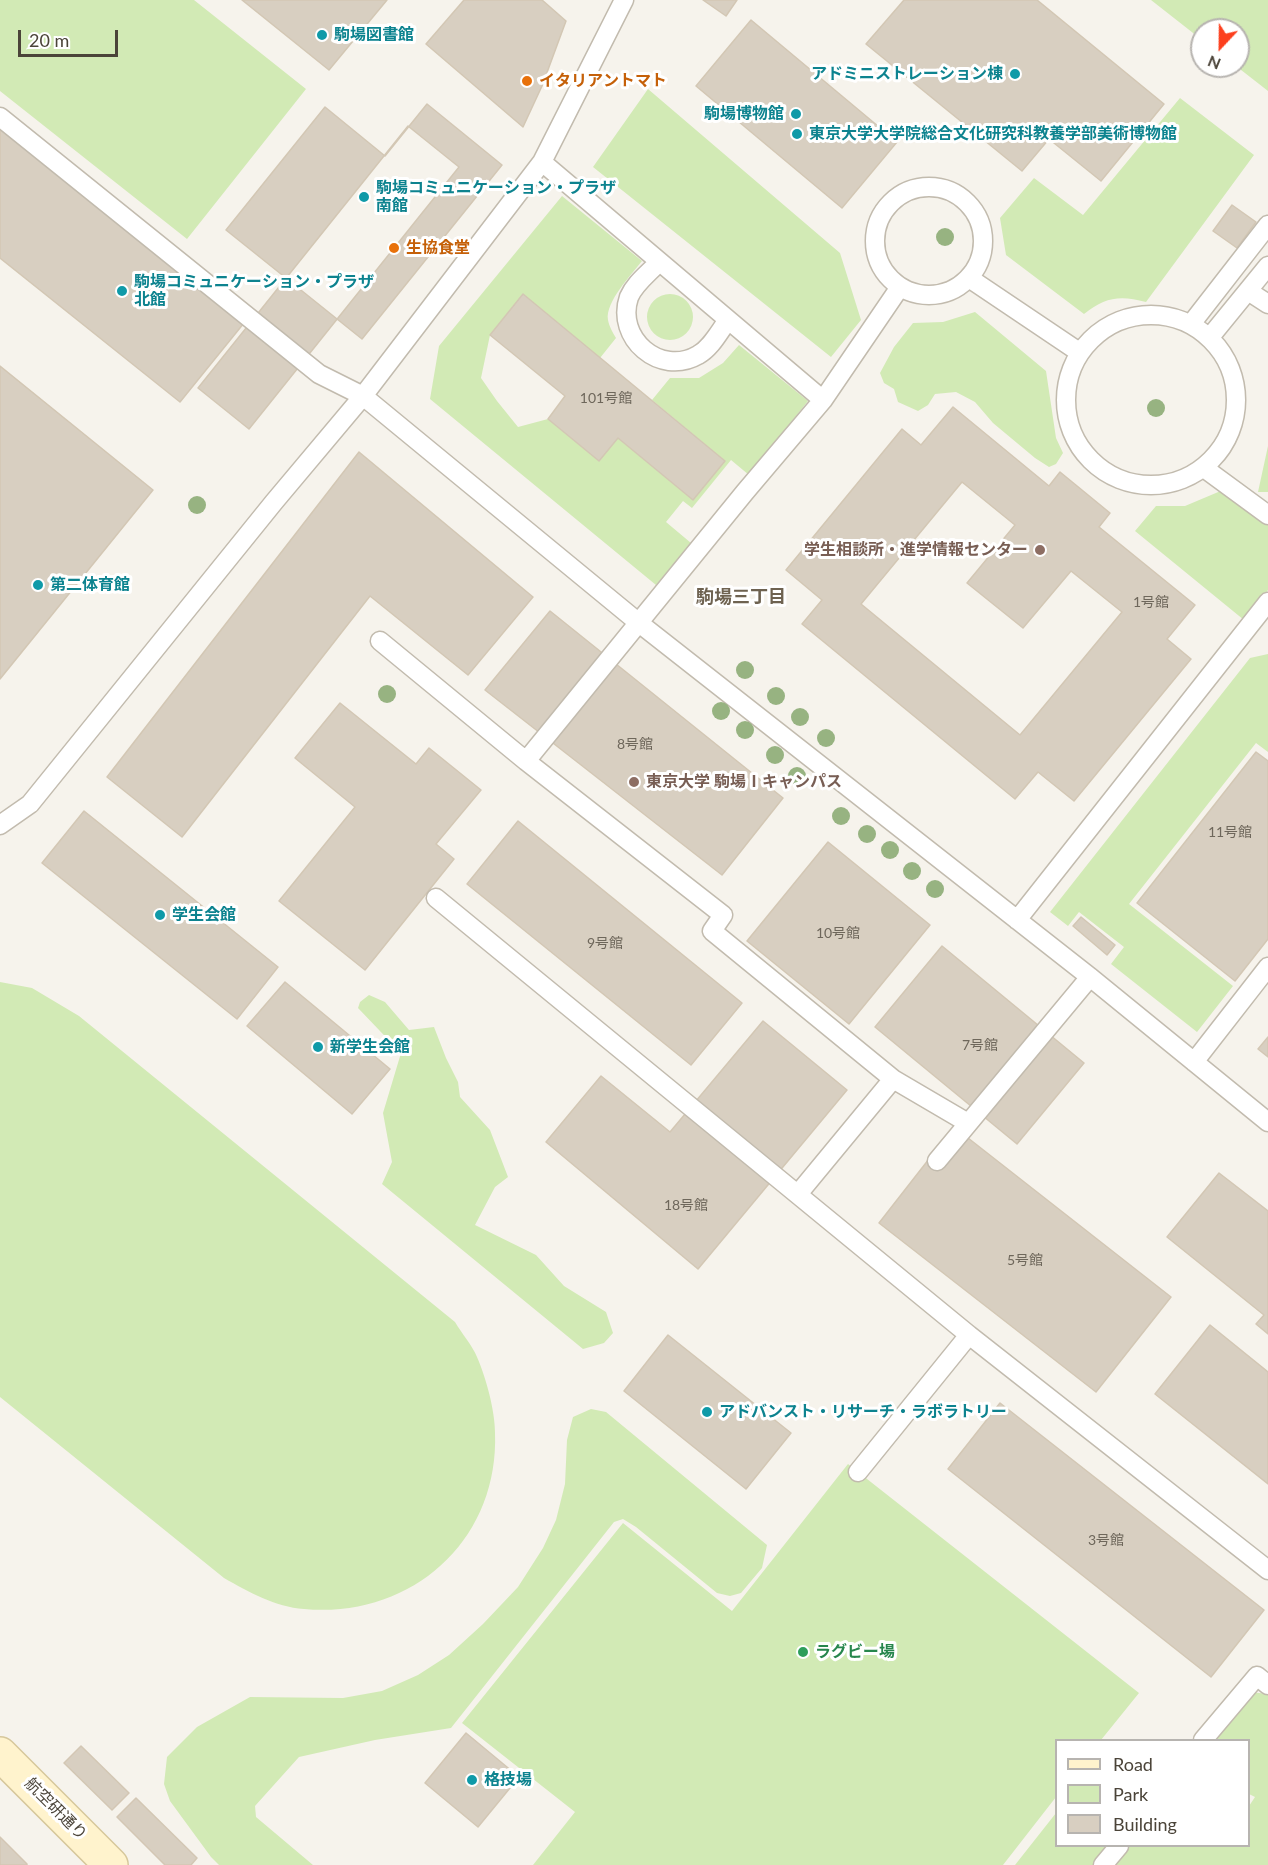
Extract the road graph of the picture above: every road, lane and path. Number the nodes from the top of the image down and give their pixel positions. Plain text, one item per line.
1 (624, 0) edge
2 (0, 117) edge
3 (542, 162) junction
4 (1268, 225) edge
5 (659, 262) junction
6 (1268, 266) edge
7 (969, 278) junction
8 (900, 286) junction
9 (1248, 291) junction
10 (1268, 304) edge
11 (728, 320) junction
12 (1191, 324) junction
13 (1210, 337) junction
14 (1079, 352) junction
15 (363, 396) junction
16 (823, 400) junction
17 (1204, 468) junction
18 (1268, 515) edge
19 (1266, 610) edge
20 (639, 623) junction
21 (380, 641) dead end
22 (526, 761) junction
23 (0, 825) edge
24 (436, 898) dead end
25 (1017, 920) junction
26 (1268, 968) edge
27 (1090, 977) junction
28 (1194, 1062) junction
29 (893, 1079) junction
30 (1268, 1122) edge
31 (968, 1123) junction
32 (937, 1161) dead end
33 (798, 1194) junction
34 (969, 1335) junction
35 (858, 1472) dead end
36 (1268, 1570) edge
37 (1268, 1685) edge
38 (1204, 1739) edge
39 (0, 1754) edge
40 (1117, 1847) edge
41 (111, 1865) edge
42 (1103, 1865) edge

1 - 3 lane
2 - 15 lane
3 - 5 lane
3 - 15 lane
4 - 12 lane
5 - 11 lane
5 - 11 lane
6 - 9 lane
7 - 8 lane
7 - 8 lane
7 - 14 lane
8 - 16 lane
9 - 10 lane
9 - 13 lane
11 - 16 lane
12 - 13 lane
12 - 14 lane
13 - 17 lane
14 - 17 lane
15 - 20 lane
15 - 23 lane
16 - 20 lane
17 - 18 lane
19 - 25 lane
20 - 22 lane
20 - 25 lane
21 - 22 lane
22 - 29 lane
24 - 33 lane
25 - 27 lane
26 - 28 lane
27 - 28 lane
27 - 31 lane
28 - 30 lane
29 - 31 lane
29 - 33 lane
31 - 32 lane
33 - 34 lane
34 - 35 lane
34 - 36 lane
37 - 38 lane
39 - 41 street, 航空研通り
40 - 42 lane

